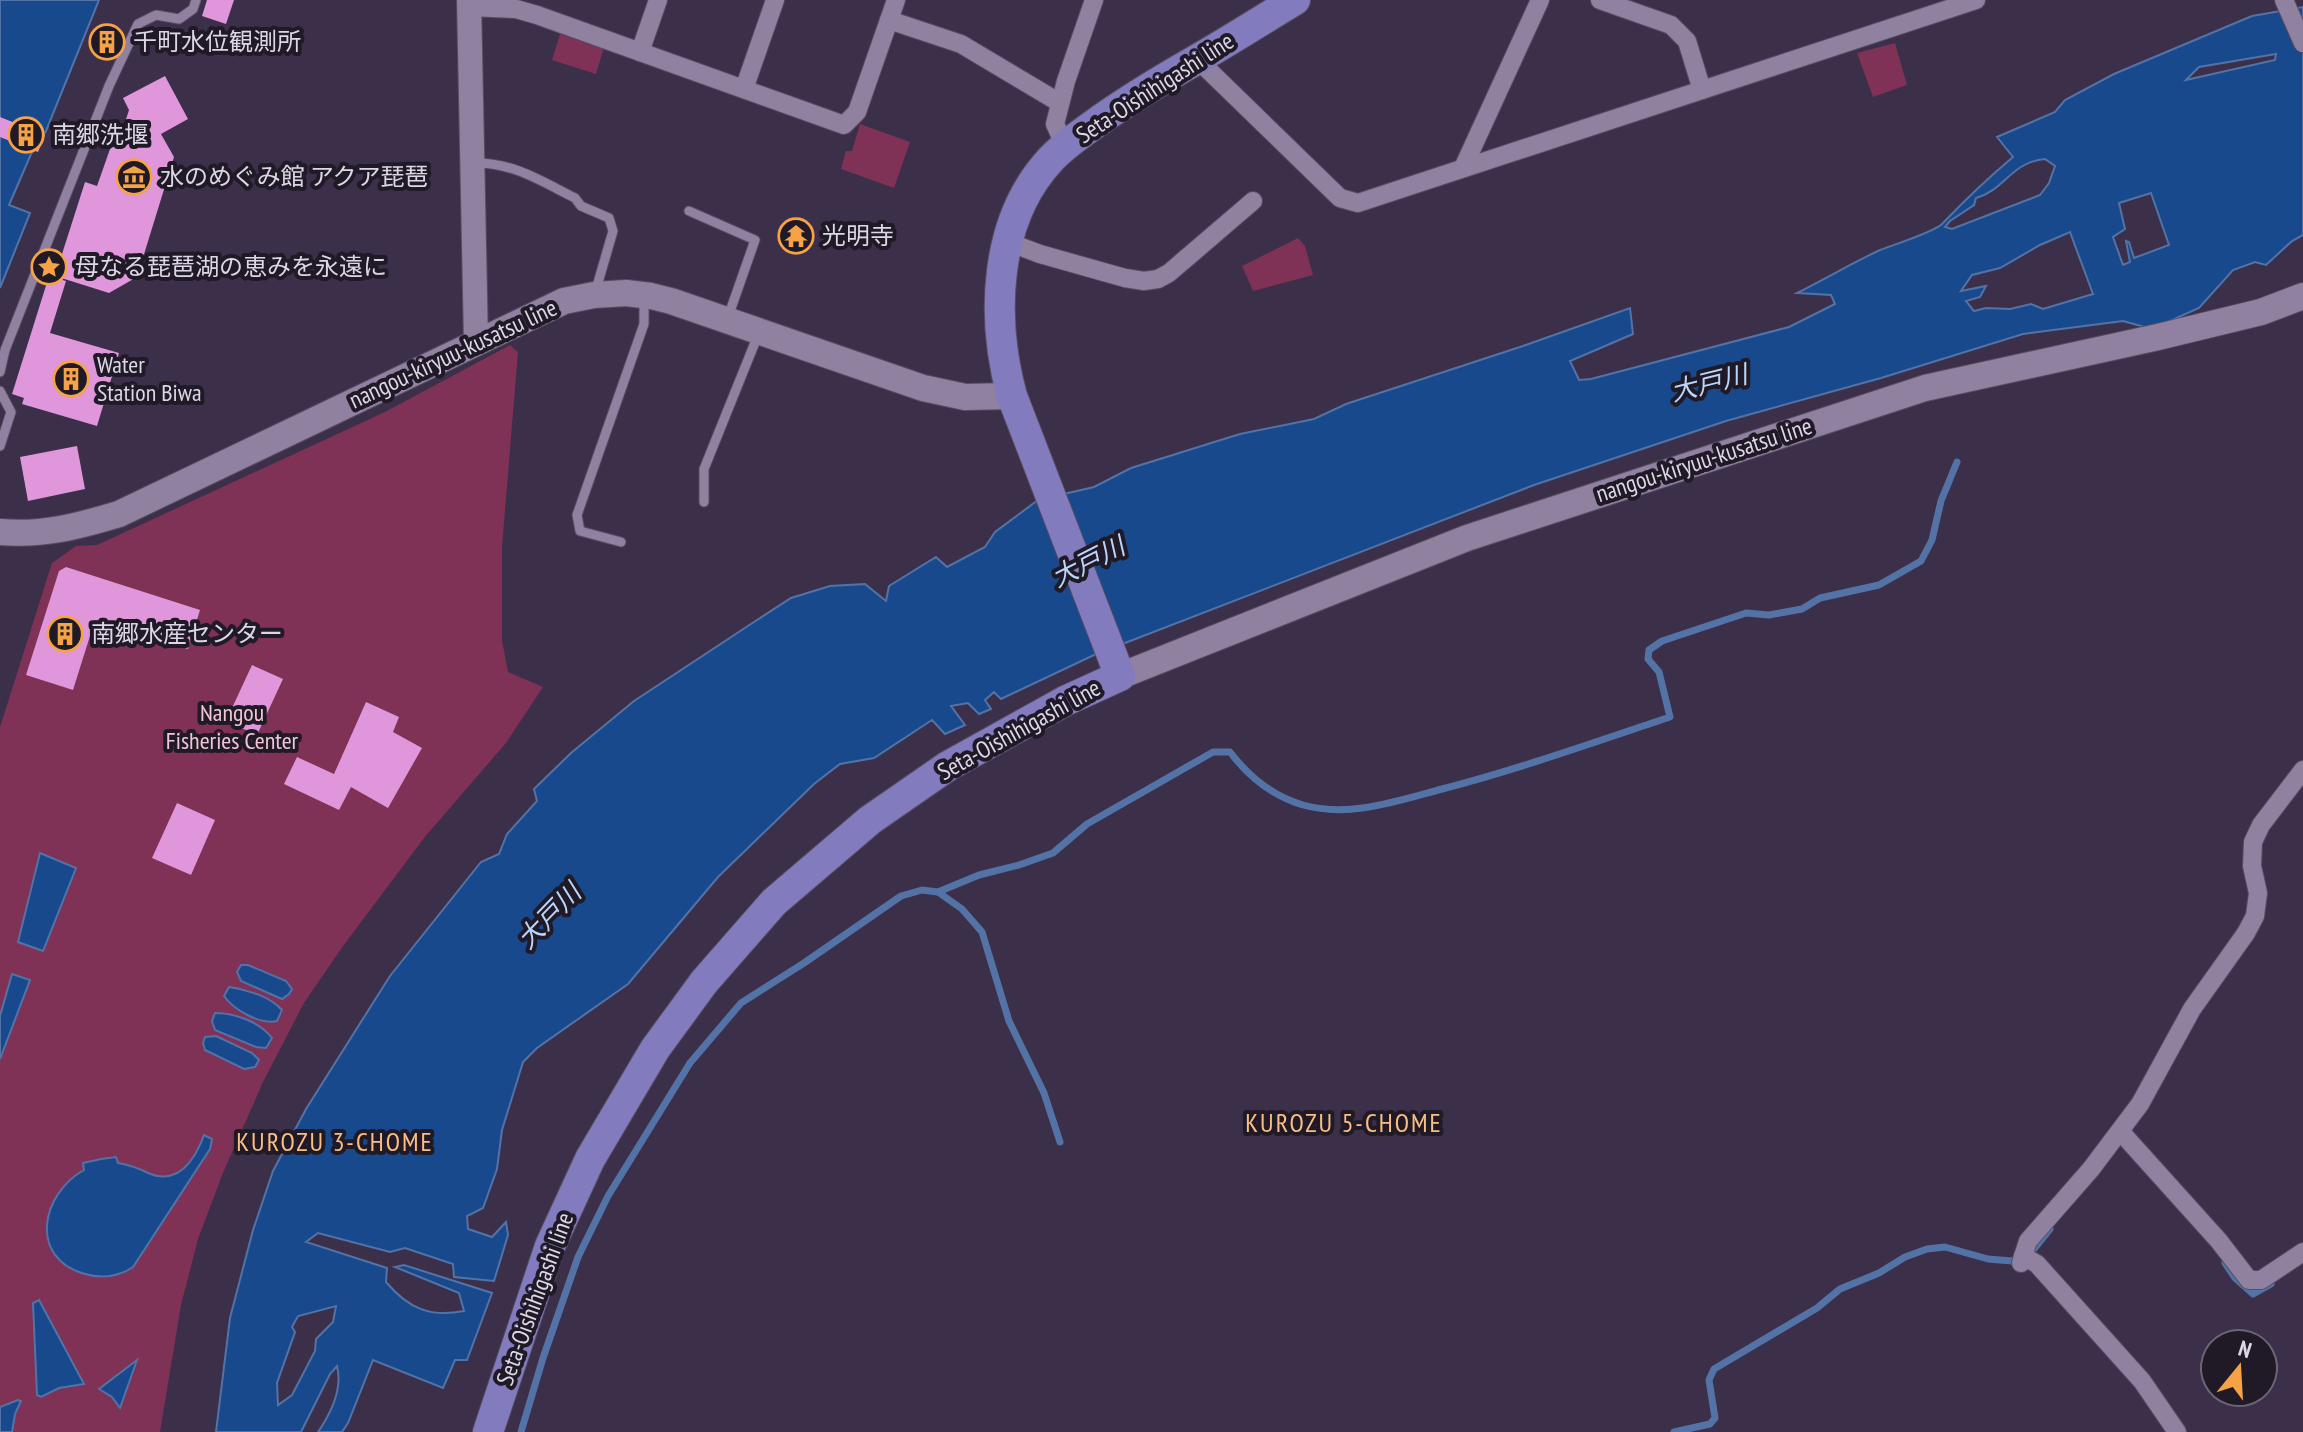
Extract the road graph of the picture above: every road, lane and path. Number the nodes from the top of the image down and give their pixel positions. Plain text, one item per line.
1 (196, 0) edge
2 (658, 0) edge
3 (775, 0) edge
4 (896, 0) edge
5 (1094, 0) edge
6 (1540, 0) edge
7 (1600, 0) edge
8 (1976, 0) edge
9 (2284, 0) edge
10 (469, 4) edge
11 (1279, 5) edge
12 (539, 7) edge
13 (1640, 7) edge
14 (889, 20) junction
15 (2303, 43) edge
16 (640, 52) junction
17 (1197, 59) junction
18 (744, 89) junction
19 (1702, 90) junction
20 (1060, 103) junction
21 (1065, 146) junction
22 (472, 163) junction
23 (1463, 168) junction
24 (1253, 201) dead end
25 (689, 211) dead end
26 (1008, 242) junction
27 (594, 295) junction
28 (644, 295) junction
29 (2303, 296) edge
30 (727, 320) junction
31 (760, 332) junction
32 (476, 343) junction
33 (0, 372) edge
34 (0, 391) edge
35 (1016, 406) junction
36 (0, 446) edge
37 (704, 502) dead end
38 (0, 532) edge
39 (621, 542) dead end
40 (1117, 667) junction
41 (2303, 770) edge
42 (2120, 1131) junction
43 (2303, 1252) edge
44 (488, 1432) edge
45 (2177, 1432) edge

1 - 33 lane
2 - 16 street
3 - 18 street
4 - 14 street
5 - 20 street
6 - 23 street
7 - 13 street
8 - 19 street
9 - 15 street
10 - 12 street
10 - 22 street
11 - 17 main road, Seta-Oishihigashi line
12 - 16 street
13 - 19 street
14 - 18 street
14 - 20 street
16 - 18 street
17 - 21 main road, Seta-Oishihigashi line
17 - 23 street
19 - 23 street
20 - 21 street
21 - 26 main road, Seta-Oishihigashi line
22 - 27 lane
22 - 32 street
24 - 26 street
25 - 30 lane
26 - 35 main road, Seta-Oishihigashi line
27 - 28 main road, nangou-kiryuu-kusatsu line
27 - 32 main road, nangou-kiryuu-kusatsu line
28 - 30 main road, nangou-kiryuu-kusatsu line
28 - 39 lane
29 - 40 main road, nangou-kiryuu-kusatsu line
30 - 31 main road, nangou-kiryuu-kusatsu line
31 - 35 main road, nangou-kiryuu-kusatsu line
31 - 37 lane
32 - 38 main road, nangou-kiryuu-kusatsu line
34 - 36 lane
35 - 40 main road, Seta-Oishihigashi line
40 - 44 main road, Seta-Oishihigashi line
41 - 42 street
42 - 43 street
42 - 45 street

